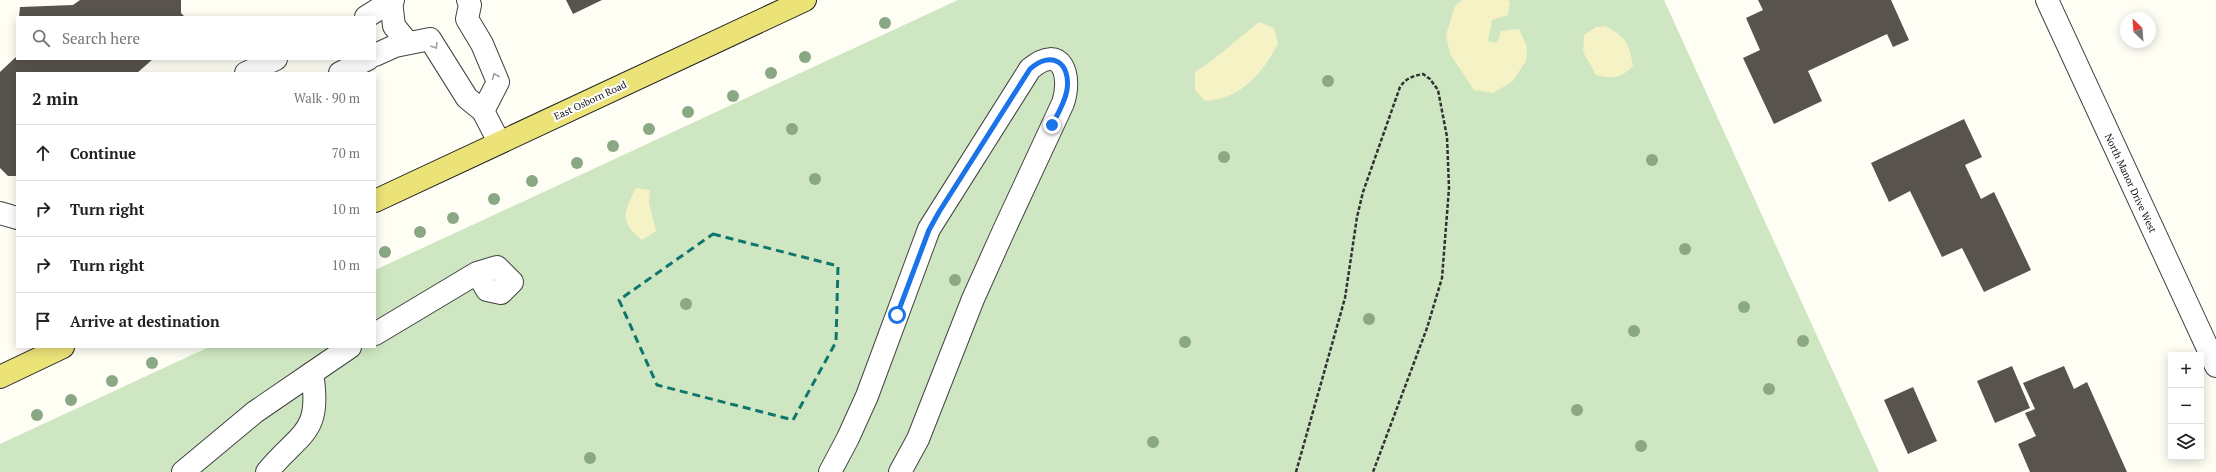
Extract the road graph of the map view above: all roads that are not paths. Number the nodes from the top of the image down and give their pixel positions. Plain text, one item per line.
1 (468, 0) edge
2 (805, 0) edge
3 (2047, 0) edge
4 (392, 1) edge
5 (368, 16) edge
6 (408, 43) junction
7 (376, 56) edge
8 (274, 60) edge
9 (366, 60) edge
10 (248, 72) edge
11 (342, 72) edge
12 (484, 111) junction
13 (499, 142) junction
14 (376, 201) edge
15 (0, 213) edge
16 (16, 218) edge
17 (477, 273) dead end
18 (376, 333) edge
19 (2209, 333) edge
20 (61, 348) edge
21 (349, 348) edge
22 (2216, 366) edge
23 (312, 373) junction
24 (0, 377) edge
25 (183, 472) edge
26 (267, 472) edge
27 (830, 472) edge
28 (900, 472) edge

12 -> 1 street
2 - 13 main road, East Osborn Road
3 - 19 street, North Manor Drive West
4 - 5 street
4 - 6 street
6 - 7 street
6 -> 12 street
8 - 10 street
9 - 11 street
12 - 13 street
13 - 14 main road, East Osborn Road
15 - 16 street
17 - 18 street
19 - 22 street, North Manor Drive West
20 - 24 main road
21 - 23 street
23 - 25 street
23 - 26 street
27 - 28 street

